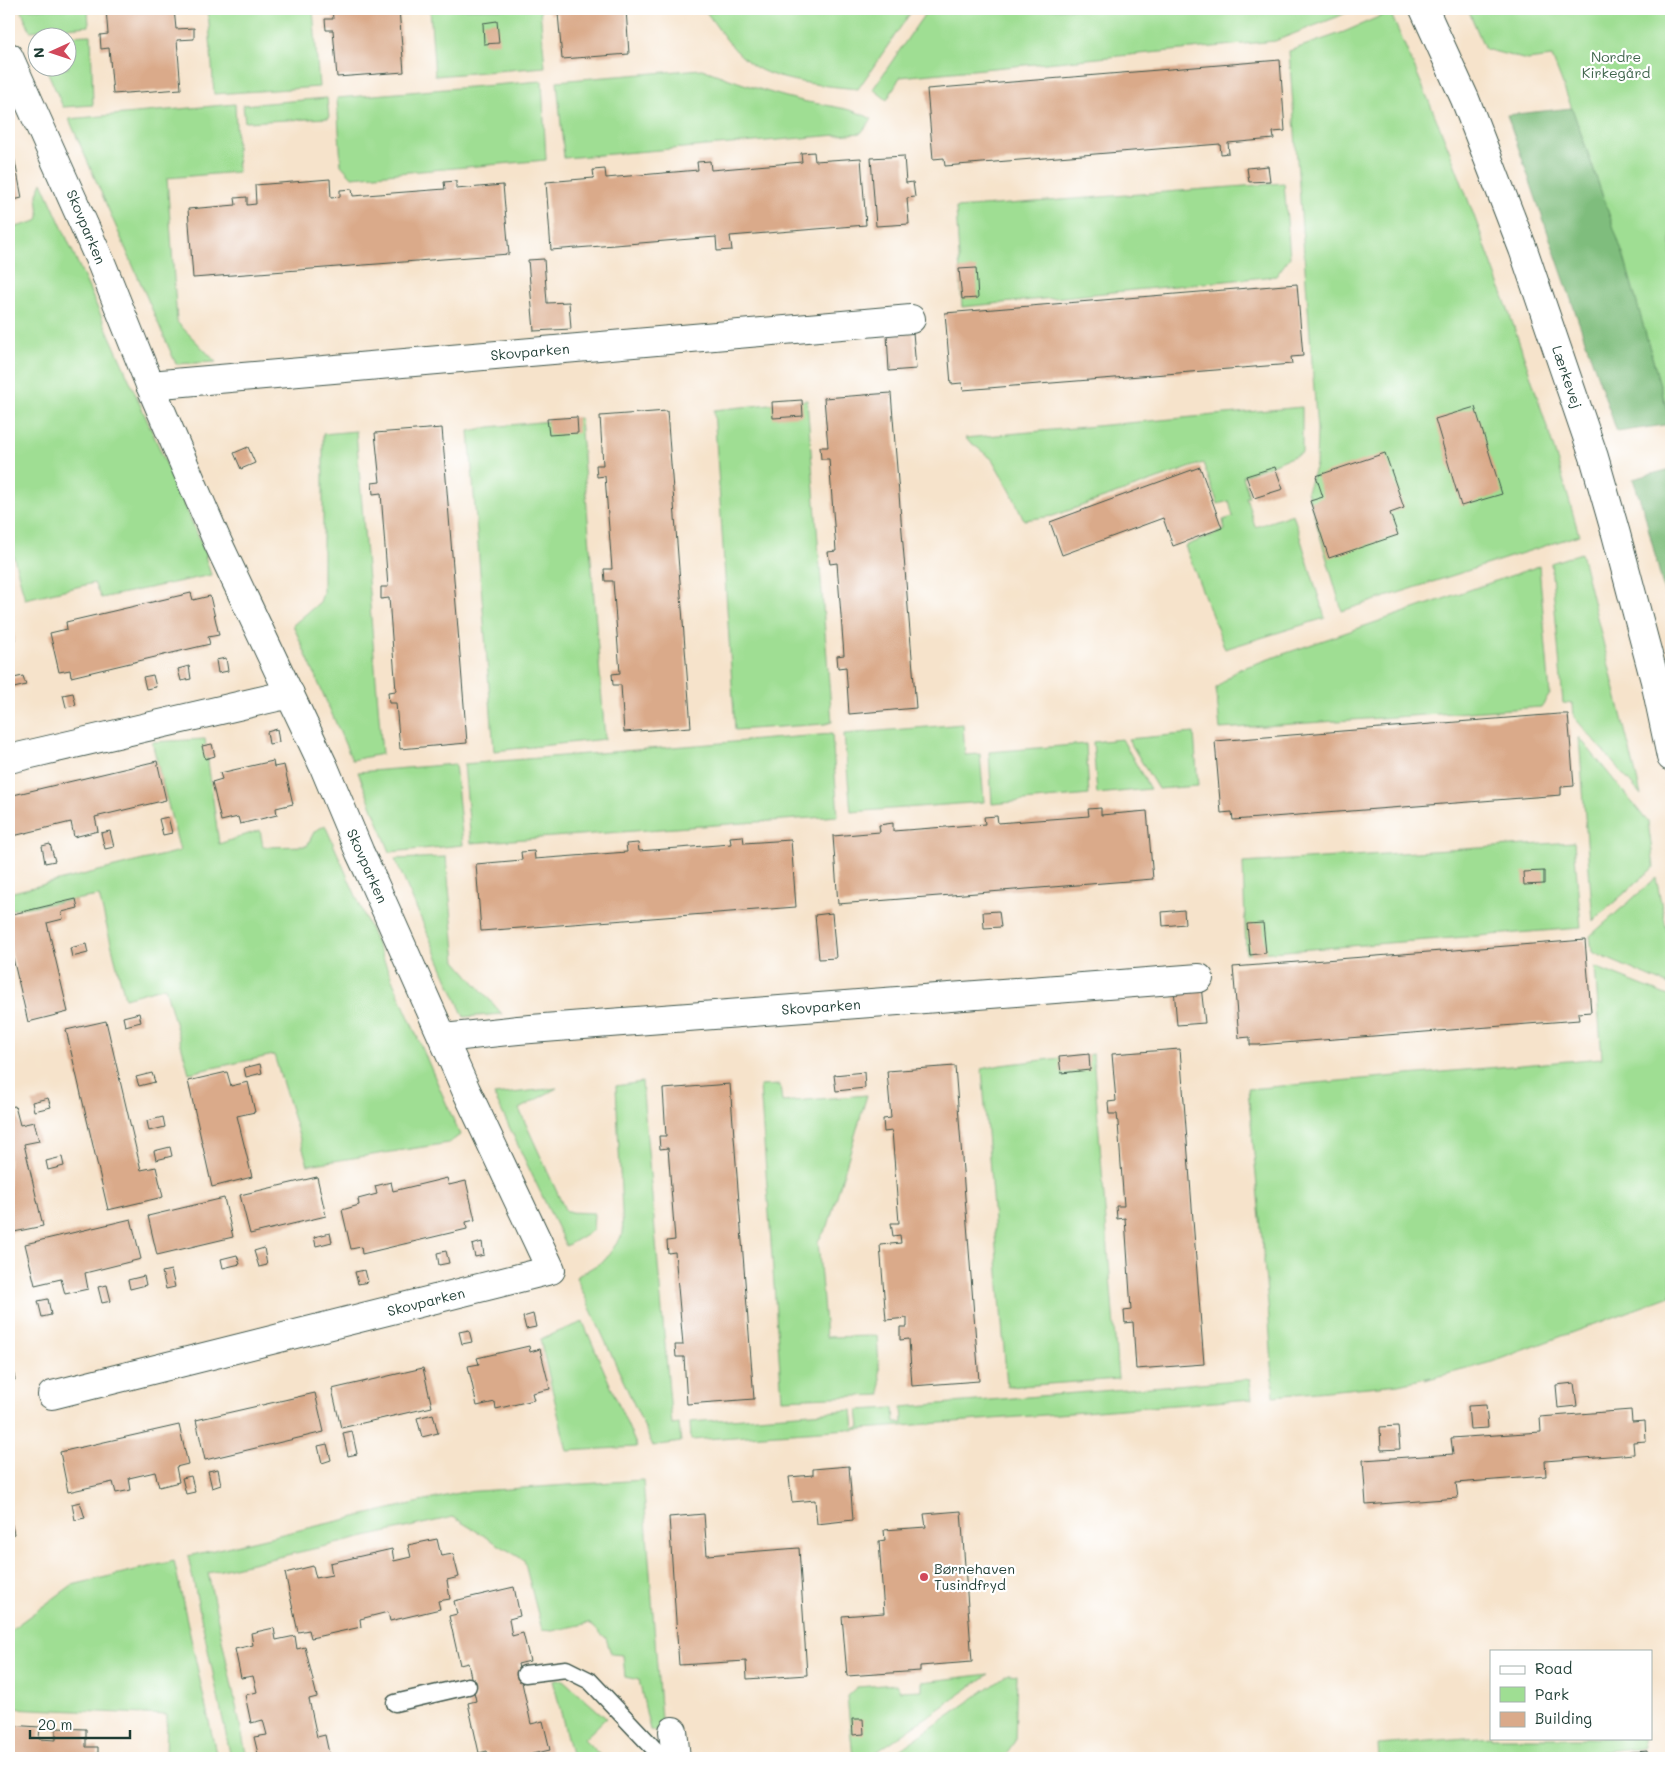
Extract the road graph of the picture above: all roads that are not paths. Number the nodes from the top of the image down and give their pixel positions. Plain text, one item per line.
1 (1424, 9) edge
2 (11, 68) edge
3 (911, 319) dead end
4 (150, 385) junction
5 (290, 694) junction
6 (1671, 757) edge
7 (9, 759) edge
8 (1199, 978) dead end
9 (444, 1038) junction
10 (52, 1395) dead end
11 (525, 1674) dead end
12 (468, 1686) dead end
13 (395, 1703) dead end
14 (673, 1731) dead end
15 (663, 1758) edge
16 (676, 1758) edge

1 - 6 street, Lærkevej
2 - 4 street, Skovparken
3 - 4 street, Skovparken
4 - 5 street, Skovparken
5 - 7 street
5 - 9 street, Skovparken
8 - 9 street, Skovparken
9 - 10 street, Skovparken
11 - 15 lane
12 - 13 lane
14 - 16 street

